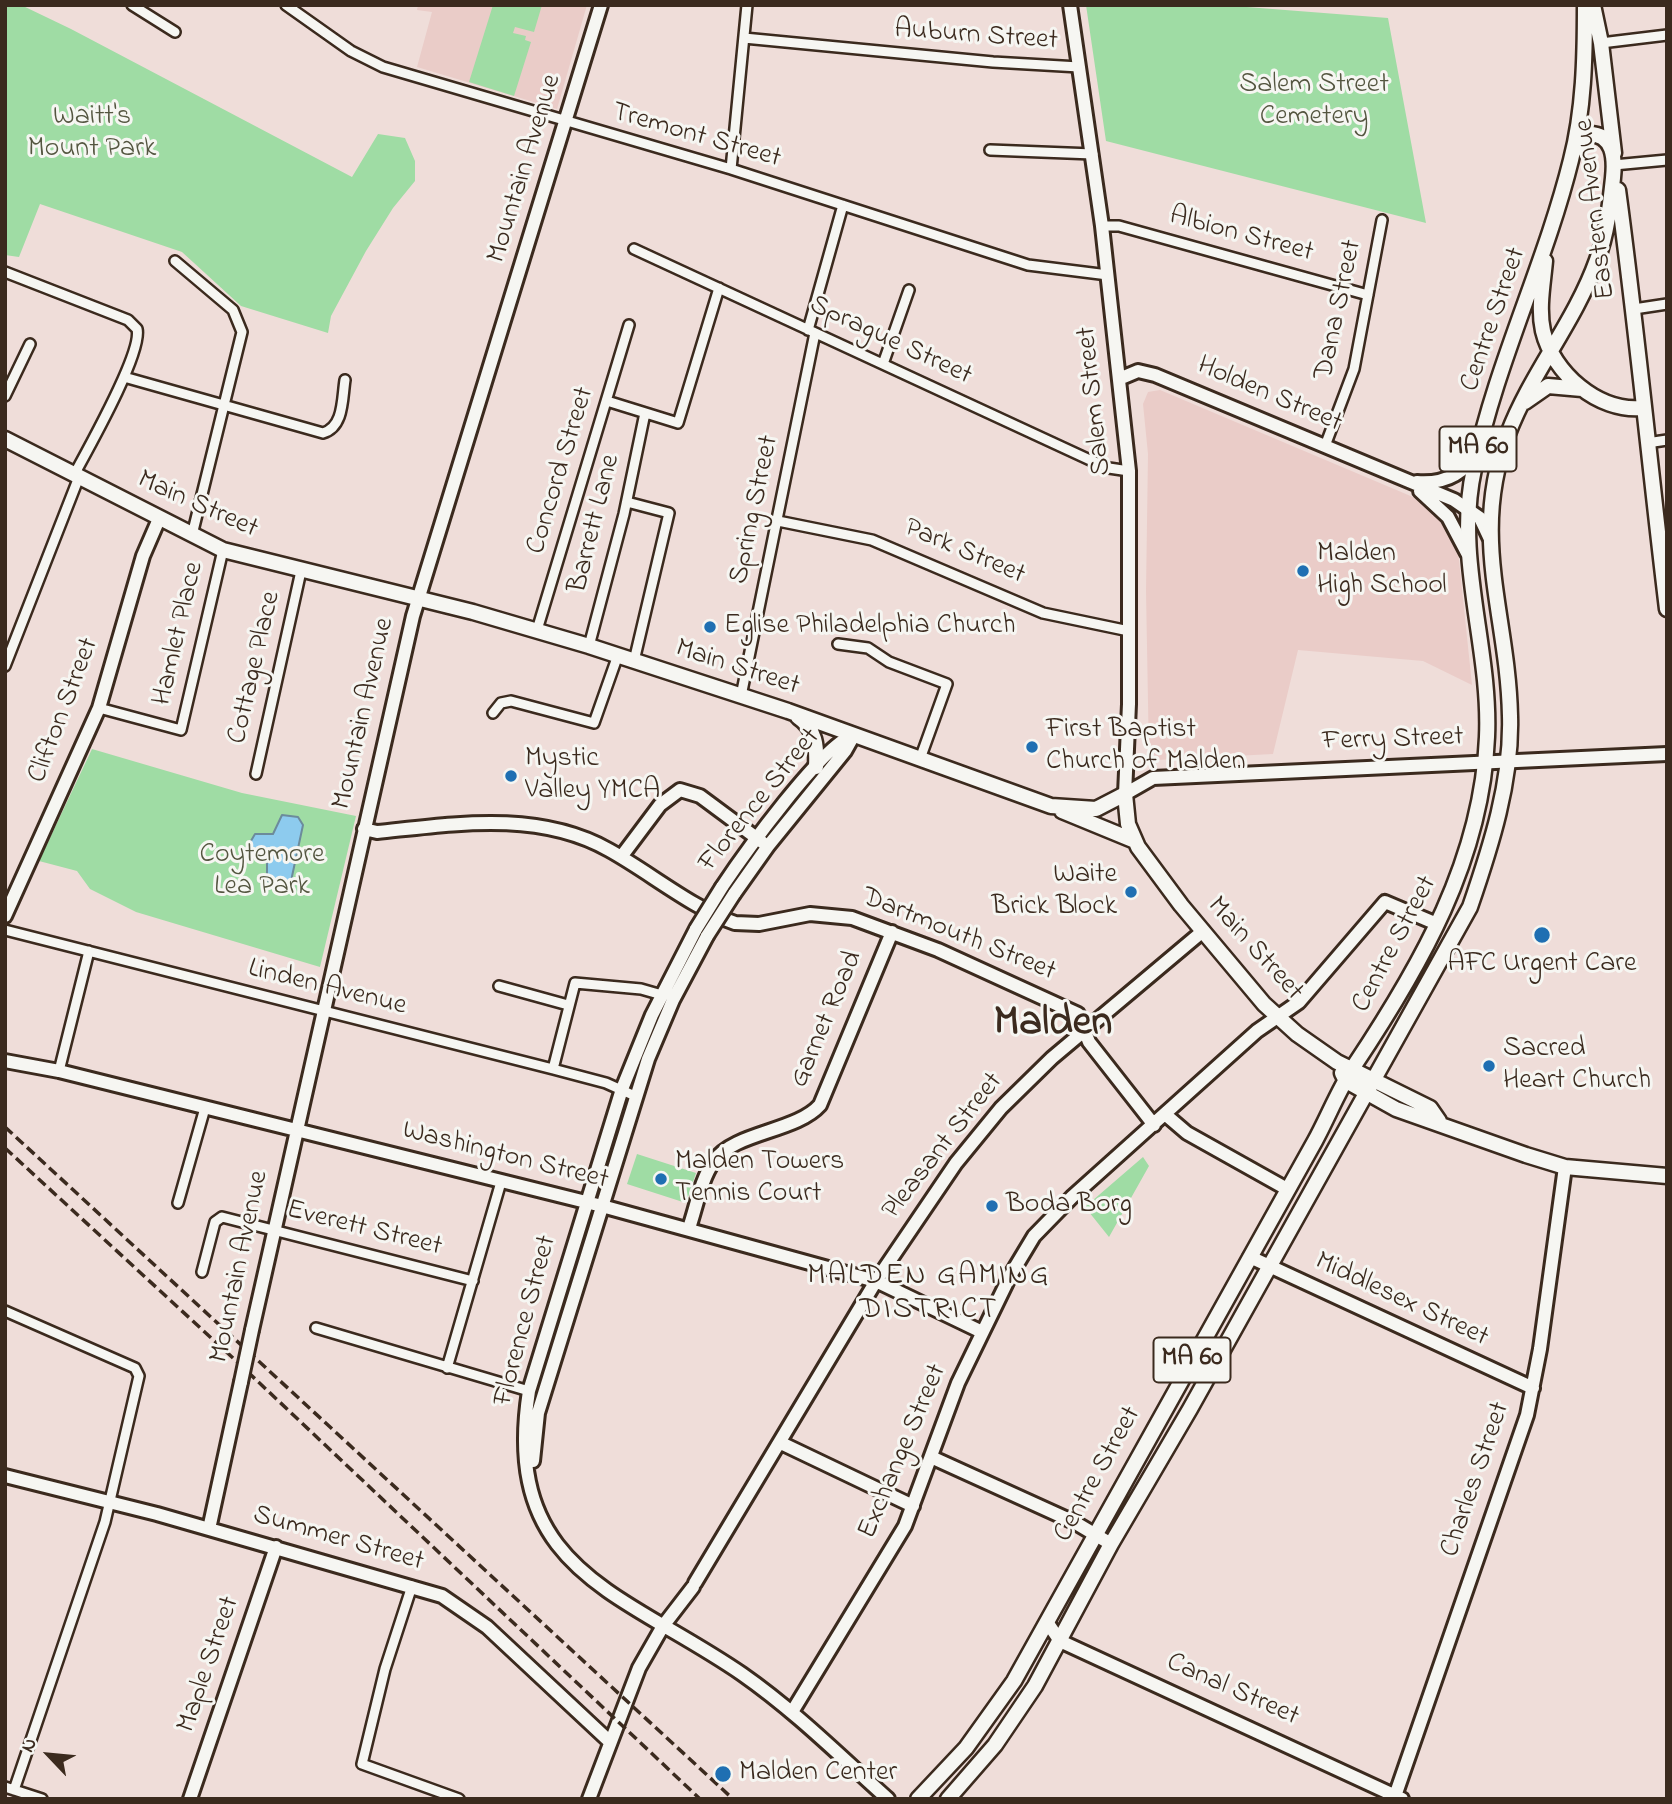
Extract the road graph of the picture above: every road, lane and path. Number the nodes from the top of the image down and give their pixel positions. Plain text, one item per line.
1 (132, 5) edge
2 (286, 5) edge
3 (601, 5) edge
4 (747, 5) edge
5 (1070, 5) edge
6 (1585, 5) edge
7 (1592, 5) edge
8 (175, 32) dead end
9 (1667, 34) edge
10 (744, 38) junction
11 (1601, 44) junction
12 (1079, 67) junction
13 (566, 123) junction
14 (990, 150) dead end
15 (1093, 154) junction
16 (1667, 159) edge
17 (1571, 161) junction
18 (1614, 165) junction
19 (731, 169) junction
20 (843, 205) junction
21 (1381, 220) dead end
22 (1102, 226) junction
23 (1547, 241) junction
24 (634, 249) dead end
25 (175, 261) dead end
26 (5, 272) edge
27 (1108, 275) junction
28 (719, 288) junction
29 (909, 290) dead end
30 (1368, 295) junction
31 (1667, 304) edge
32 (1634, 309) junction
33 (629, 325) dead end
34 (812, 331) junction
35 (30, 344) dead end
36 (1551, 349) junction
37 (883, 364) junction
38 (124, 377) junction
39 (1119, 379) junction
40 (345, 380) dead end
41 (1582, 389) junction
42 (5, 396) edge
43 (607, 401) junction
44 (226, 407) junction
45 (1518, 407) junction
46 (1642, 408) junction
47 (645, 414) junction
48 (5, 439) edge
49 (1667, 440) edge
50 (1481, 441) junction
51 (1647, 443) junction
52 (1325, 446) junction
53 (1129, 471) junction
54 (77, 476) junction
55 (1399, 478) junction
56 (627, 502) junction
57 (1469, 508) junction
58 (159, 519) junction
59 (778, 521) junction
60 (192, 535) junction
61 (1489, 537) junction
62 (223, 550) junction
63 (1469, 557) junction
64 (301, 571) junction
65 (1666, 593) edge
66 (418, 598) junction
67 (1667, 609) edge
68 (537, 630) junction
69 (1129, 631) junction
70 (838, 644) dead end
71 (589, 646) junction
72 (618, 656) junction
73 (634, 661) junction
74 (5, 666) edge
75 (741, 695) junction
76 (99, 708) junction
77 (788, 711) junction
78 (493, 713) dead end
79 (854, 735) junction
80 (1667, 754) edge
81 (920, 759) junction
82 (1507, 760) junction
83 (1485, 762) junction
84 (816, 767) junction
85 (256, 774) dead end
86 (1125, 794) junction
87 (1052, 806) junction
88 (364, 829) junction
89 (756, 839) junction
90 (1135, 841) junction
91 (768, 846) junction
92 (621, 857) junction
93 (5, 916) edge
94 (1437, 924) junction
95 (5, 929) edge
96 (701, 932) junction
97 (892, 932) junction
98 (1203, 932) junction
99 (89, 951) junction
100 (499, 985) dead end
101 (662, 995) junction
102 (568, 1005) junction
103 (323, 1011) junction
104 (1278, 1017) junction
105 (1084, 1030) junction
106 (5, 1060) edge
107 (553, 1069) junction
108 (59, 1071) junction
109 (1350, 1075) junction
110 (1374, 1079) junction
111 (622, 1089) junction
112 (1366, 1093) junction
113 (635, 1096) junction
114 (205, 1108) junction
115 (1166, 1115) junction
116 (1439, 1121) junction
117 (1154, 1125) junction
118 (296, 1130) junction
119 (1565, 1167) junction
120 (1667, 1176) edge
121 (501, 1182) junction
122 (1287, 1189) junction
123 (178, 1203) dead end
124 (586, 1203) junction
125 (602, 1206) junction
126 (689, 1228) junction
127 (274, 1231) junction
128 (1250, 1257) junction
129 (1268, 1267) junction
130 (202, 1272) dead end
131 (473, 1281) junction
132 (876, 1281) junction
133 (5, 1311) edge
134 (316, 1328) dead end
135 (982, 1332) junction
136 (540, 1352) junction
137 (557, 1357) junction
138 (447, 1368) junction
139 (1533, 1388) junction
140 (529, 1391) junction
141 (781, 1443) junction
142 (931, 1457) junction
143 (5, 1476) edge
144 (109, 1502) junction
145 (913, 1506) junction
146 (541, 1514) junction
147 (209, 1529) junction
148 (1095, 1534) junction
149 (1111, 1544) junction
150 (276, 1547) junction
151 (412, 1586) junction
152 (1047, 1622) junction
153 (663, 1626) junction
154 (1060, 1641) junction
155 (792, 1712) junction
156 (608, 1745) junction
157 (10, 1788) edge
158 (1397, 1797) edge
159 (42, 1799) edge
160 (190, 1799) edge
161 (459, 1799) edge
162 (589, 1799) edge
163 (888, 1799) edge
164 (918, 1799) edge
165 (948, 1799) edge

1 - 8 street
2 - 13 street, Tremont Street
3 - 13 street, Mountain Avenue
4 - 10 street
5 - 12 street, Salem Street
6 - 17 main road, Centre Street / MA 60
7 - 11 main road, Eastern Avenue / MA 60
9 - 11 street
10 - 12 street, Auburn Street
10 - 19 street
11 - 18 main road, Eastern Avenue / MA 60
12 - 15 street, Salem Street
13 - 19 street, Tremont Street
13 - 66 street, Mountain Avenue
14 - 15 street
15 - 22 street, Salem Street
16 - 18 street
17 - 18 main road
17 - 23 main road, Centre Street / MA 60
18 - 32 main road, Eastern Avenue
18 - 36 main road, Centre Street / MA 60
19 - 20 street, Tremont Street
20 - 27 street, Tremont Street
20 - 34 street, Spring Street
21 - 30 street, Dana Street
22 - 27 street, Salem Street
22 - 30 street, Albion Street
23 - 36 main road, Eastern Avenue
23 - 50 main road, Centre Street / MA 60
24 - 28 street, Sprague Street
25 - 44 street
26 - 38 street
27 - 39 street, Salem Street
28 - 34 street, Sprague Street
28 - 47 street
29 - 37 street
30 - 52 street, Dana Street
31 - 32 street
32 - 46 main road, Eastern Avenue
33 - 43 street, Concord Street
34 - 37 street, Sprague Street
34 - 59 street, Spring Street
35 - 42 street
36 - 41 main road, Eastern Avenue
36 - 45 main road, Centre Street / MA 60
37 - 53 street, Sprague Street
38 - 44 street
38 - 54 street
39 - 52 street, Holden Street
39 - 53 street, Salem Street
40 - 44 street
41 - 45 main road
41 - 46 main road, Eastern Avenue
43 - 47 street
43 - 68 street, Concord Street
44 - 60 street
45 - 61 main road, Centre Street / MA 60
46 - 51 main road, Eastern Avenue
47 - 56 street, Barrett Lane
48 - 54 main road, Main Street
49 - 51 street
50 - 55 street
50 - 57 main road, Centre Street / MA 60
51 - 65 main road, Eastern Avenue
52 - 55 street, Holden Street
53 - 69 street, Salem Street
54 - 58 main road, Main Street
54 - 74 street
55 - 57 street, Holden Street
55 - 63 street, Holden Street
56 - 71 street, Barrett Lane
56 - 73 street
57 - 61 street
57 - 63 main road, Centre Street / MA 60
58 - 60 main road, Main Street
58 - 76 street, Clifton Street
59 - 69 street, Park Street
59 - 75 street, Spring Street
60 - 62 main road, Main Street
61 - 82 main road, Centre Street / MA 60
62 - 64 main road, Main Street
62 - 76 street, Hamlet Place
63 - 83 main road, Centre Street / MA 60
64 - 66 main road, Main Street
64 - 85 street, Cottage Place
65 - 67 main road, Eastern Avenue
66 - 68 main road, Main Street
66 - 88 street, Mountain Avenue
68 - 71 main road, Main Street
69 - 86 street, Salem Street
70 - 81 street
71 - 72 main road, Main Street
72 - 73 main road, Main Street
72 - 78 street
73 - 75 main road, Main Street
75 - 77 main road, Main Street
76 - 93 street, Clifton Street
77 - 79 main road, Main Street
77 - 84 main road
79 - 81 main road, Main Street
79 - 84 street, Florence Street
79 - 91 street, Florence Street
80 - 82 street, Ferry Street
81 - 87 main road, Main Street
82 - 83 street, Ferry Street
82 - 110 main road, Centre Street / MA 60
83 - 86 street, Ferry Street
83 - 94 main road, Centre Street / MA 60
84 - 89 street, Florence Street
86 - 87 main road, Main Street
86 - 90 main road, Main Street
87 - 90 main road
88 - 92 street, Dartmouth Street
88 - 103 street, Mountain Avenue
89 - 91 street
89 - 92 street
89 - 96 street, Florence Street, bridge
90 - 98 main road, Main Street
91 - 96 street, Florence Street, bridge
92 - 97 street, Dartmouth Street
94 - 104 street, Exchange Street
94 - 109 main road, Centre Street / MA 60
95 - 99 street, Linden Avenue
96 - 101 street, Florence Street
96 - 113 street, Florence Street
97 - 105 street, Dartmouth Street
97 - 126 street, Garnet Road
98 - 104 main road, Main Street
98 - 105 street, Pleasant Street
99 - 103 street, Linden Avenue
99 - 108 street
100 - 102 street
101 - 102 street
101 - 111 street, Florence Street
102 - 107 street
103 - 107 street, Linden Avenue
103 - 118 street, Mountain Avenue
104 - 109 main road, Main Street
104 - 115 street, Exchange Street
105 - 117 street
105 - 132 street, Pleasant Street
106 - 108 street, Washington Street
107 - 111 street, Linden Avenue
108 - 114 street, Washington Street
109 - 110 main road, Main Street
109 - 112 main road, Main Street
109 - 122 main road, Centre Street / MA 60
110 - 112 main road, Centre Street / MA 60
110 - 116 main road, Main Street
111 - 113 street, Linden Avenue
111 - 124 street, Florence Street
112 - 116 main road, Main Street
112 - 129 main road, Centre Street / MA 60
113 - 125 street, Florence Street
114 - 118 street, Washington Street
114 - 123 street
115 - 117 street, Exchange Street
115 - 122 street
116 - 119 main road, Main Street
117 - 135 street, Exchange Street
118 - 121 street, Washington Street
118 - 127 street, Mountain Avenue
119 - 120 main road, Main Street
119 - 139 street, Charles Street
121 - 124 street, Washington Street
121 - 131 street
122 - 128 main road, Centre Street / MA 60
124 - 125 street, Washington Street
124 - 136 street, Florence Street
125 - 126 street, Washington Street
125 - 137 street, Florence Street
126 - 132 street, Washington Street
127 - 130 street, Everett Street
127 - 131 street, Everett Street
127 - 147 street, Mountain Avenue, bridge
128 - 129 street, Middlesex Street
128 - 148 main road, Centre Street / MA 60
129 - 139 street, Middlesex Street
129 - 149 main road, Centre Street / MA 60
131 - 138 street
132 - 135 street, Washington Street
132 - 141 street, Pleasant Street
133 - 144 street
134 - 138 street
135 - 142 street, Exchange Street
136 - 137 street
136 - 140 street, Florence Street
137 - 146 street, Florence Street
138 - 140 street
139 - 158 street, Charles Street
140 - 146 street, Florence Street
141 - 145 street
141 - 153 street, Pleasant Street
142 - 145 street, Exchange Street
142 - 148 street
143 - 144 street, Summer Street
144 - 147 street, Summer Street
144 - 157 street
145 - 155 street, Exchange Street
146 - 153 street, Florence Street
147 - 150 street, Summer Street
148 - 149 street
148 - 152 main road, Centre Street / MA 60
149 - 154 main road, Centre Street / MA 60
150 - 151 street, Summer Street
150 - 160 street, Maple Street
151 - 156 street, Summer Street
151 - 161 street
152 - 154 street
152 - 164 main road, Centre Street / MA 60
153 - 155 street, Florence Street
153 - 156 street, Pleasant Street
154 - 158 street, Canal Street
154 - 165 main road, Centre Street / MA 60
155 - 163 street, Florence Street
156 - 162 street, Pleasant Street
157 - 159 street

